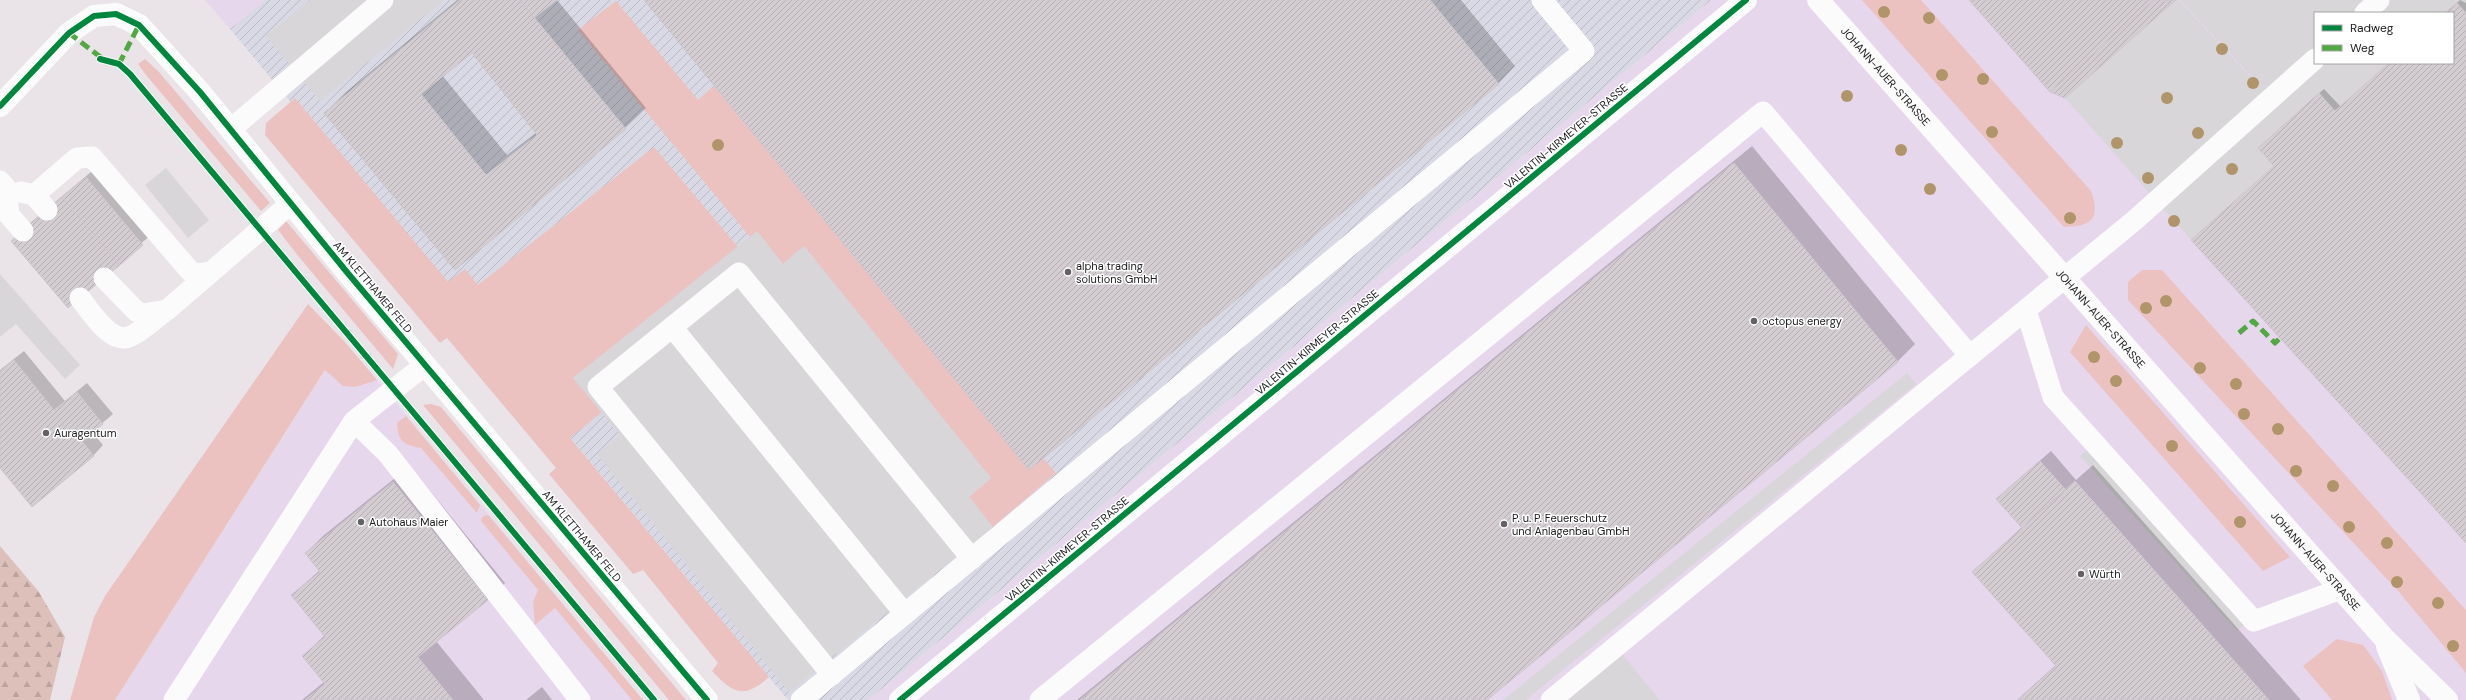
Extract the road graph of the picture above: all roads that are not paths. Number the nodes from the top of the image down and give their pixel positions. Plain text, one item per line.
1 (383, 0) edge
2 (1542, 0) edge
3 (1746, 0) edge
4 (1818, 0) edge
5 (2379, 0) edge
6 (2366, 12) edge
7 (2314, 60) edge
8 (0, 106) edge
9 (231, 129) junction
10 (3, 184) edge
11 (290, 204) junction
12 (23, 231) dead end
13 (212, 272) junction
14 (104, 278) dead end
15 (2065, 278) junction
16 (80, 298) dead end
17 (167, 310) junction
18 (2026, 310) junction
19 (672, 327) junction
20 (1970, 356) junction
21 (426, 365) junction
22 (354, 421) junction
23 (972, 559) junction
24 (2341, 589) junction
25 (905, 614) junction
26 (2384, 638) junction
27 (832, 675) junction
28 (174, 700) edge
29 (580, 700) edge
30 (707, 700) edge
31 (801, 700) edge
32 (900, 700) edge
33 (1040, 700) edge
34 (1551, 700) edge
35 (2410, 700) edge
36 (2447, 700) edge

1 - 9 lane
2 - 23 lane
3 - 32 street, VALENTIN-KIRMEYER-STRASSE
4 - 15 street, JOHANN-AUER-STRASSE
5 - 6 lane
7 - 15 lane
8 - 9 street, AM KLETTHAMER FELD
9 - 11 street, AM KLETTHAMER FELD
10 - 12 lane
10 - 13 lane
11 - 13 lane
11 - 21 street, AM KLETTHAMER FELD
13 - 17 lane
14 - 17 lane
15 - 18 lane
15 - 24 street, JOHANN-AUER-STRASSE
16 - 17 lane
18 - 20 lane
18 - 24 lane
19 - 23 lane
19 - 25 lane
19 - 27 lane
20 - 33 lane
20 - 34 lane
21 - 22 lane
21 - 30 street, AM KLETTHAMER FELD
22 - 28 lane
22 - 29 lane
23 - 25 lane
24 - 26 street, JOHANN-AUER-STRASSE
25 - 27 lane
26 - 35 street, JOHANN-AUER-STRASSE
26 - 36 street, JOHANN-AUER-STRASSE
27 - 31 lane

